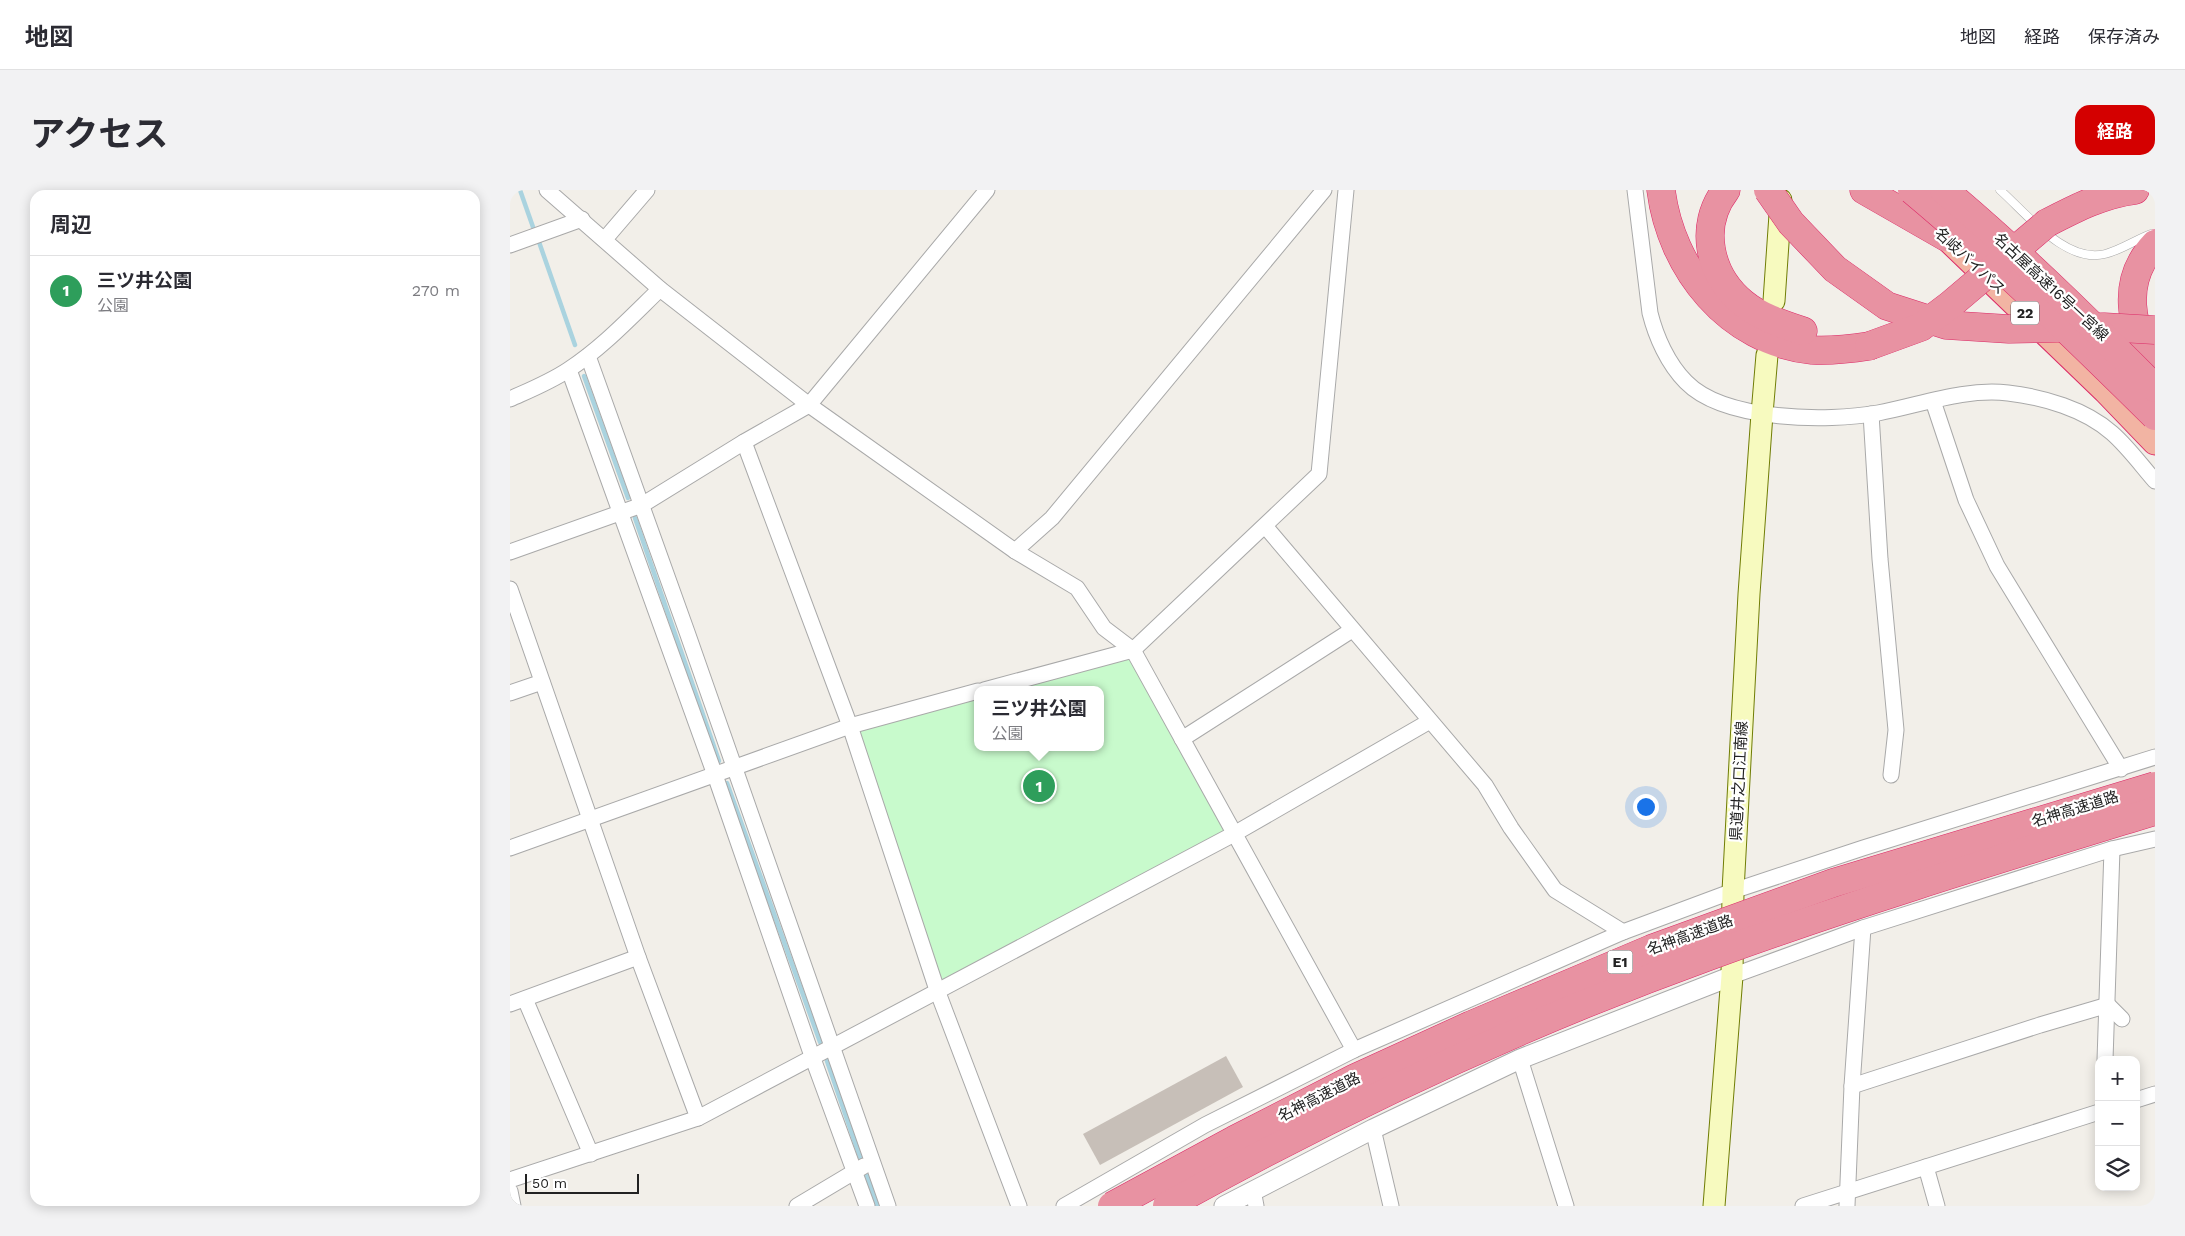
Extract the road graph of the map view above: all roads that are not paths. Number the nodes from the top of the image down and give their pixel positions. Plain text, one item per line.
1 (547, 190) edge
2 (647, 190) edge
3 (987, 190) edge
4 (1324, 190) edge
5 (1346, 190) edge
6 (1635, 190) edge
7 (1661, 190) edge
8 (1726, 190) edge
9 (1768, 190) edge
10 (1782, 190) edge
11 (1864, 190) edge
12 (1888, 190) edge
13 (1912, 190) edge
14 (1944, 190) edge
15 (1956, 190) edge
16 (2000, 190) edge
17 (2073, 190) edge
18 (2135, 190) edge
19 (2041, 217) junction
20 (582, 219) junction
21 (2155, 232) edge
22 (1946, 237) junction
23 (605, 239) junction
24 (510, 244) edge
25 (2155, 244) edge
26 (660, 289) junction
27 (1774, 301) dead end
28 (2132, 310) junction
29 (2155, 330) edge
30 (1869, 337) junction
31 (2155, 343) edge
32 (1768, 355) dead end
33 (588, 356) junction
34 (2155, 368) edge
35 (569, 370) junction
36 (2155, 379) edge
37 (2155, 388) edge
38 (510, 400) edge
39 (1933, 401) junction
40 (809, 405) junction
41 (1762, 414) junction
42 (1871, 414) junction
43 (2155, 416) edge
44 (744, 442) junction
45 (2155, 442) edge
46 (2155, 481) edge
47 (642, 504) junction
48 (621, 514) junction
49 (1264, 526) junction
50 (1015, 551) junction
51 (510, 552) edge
52 (510, 589) edge
53 (1352, 630) junction
54 (1134, 650) junction
55 (542, 682) junction
56 (999, 686) edge
57 (974, 692) edge
58 (510, 693) edge
59 (1430, 721) junction
60 (850, 726) junction
61 (1182, 739) junction
62 (2155, 757) edge
63 (734, 768) junction
64 (2121, 768) junction
65 (715, 775) junction
66 (1891, 775) dead end
67 (2155, 786) edge
68 (2155, 811) edge
69 (591, 820) junction
70 (1234, 834) junction
71 (2155, 839) edge
72 (510, 848) edge
73 (2112, 849) junction
74 (1733, 891) junction
75 (1863, 928) junction
76 (1622, 932) junction
77 (638, 957) junction
78 (1732, 976) junction
79 (937, 990) junction
80 (525, 999) junction
81 (510, 1004) edge
82 (2108, 1005) junction
83 (2122, 1019) dead end
84 (832, 1045) junction
85 (1354, 1050) junction
86 (812, 1056) junction
87 (2105, 1056) edge
88 (1520, 1059) junction
89 (1852, 1086) junction
90 (2155, 1094) edge
91 (2140, 1099) edge
92 (2095, 1113) edge
93 (698, 1118) junction
94 (1373, 1129) junction
95 (592, 1154) junction
96 (872, 1162) junction
97 (1926, 1167) junction
98 (855, 1171) junction
99 (510, 1180) edge
100 (510, 1191) edge
101 (1254, 1198) edge
102 (1847, 1199) edge
103 (513, 1206) edge
104 (797, 1206) edge
105 (867, 1206) edge
106 (888, 1206) edge
107 (1019, 1206) edge
108 (1064, 1206) edge
109 (1112, 1206) edge
110 (1167, 1206) edge
111 (1224, 1206) edge
112 (1391, 1206) edge
113 (1566, 1206) edge
114 (1714, 1206) edge
115 (1803, 1206) edge
116 (1937, 1206) edge

1 - 20 street
2 - 23 street
3 - 40 street
4 - 50 street
5 - 49 street
6 - 41 street
7 - 30 highway
8 - 30 highway
9 - 29 highway, bridge
10 - 27 main road
11 - 22 highway
12 - 22 highway, 名岐バイパス / 22
13 - 43 highway, 名古屋高速16号一宮線, bridge
14 - 37 highway, 名古屋高速16号一宮線, bridge
15 - 36 highway
16 - 21 lane
17 - 19 highway
18 - 19 highway
19 - 30 highway, bridge
20 - 23 street
20 - 24 street
22 - 45 highway, 名岐バイパス / 22
23 - 26 street
25 - 28 highway
26 - 33 street
26 - 40 street
28 - 31 highway
28 - 34 highway
32 - 41 main road, 県道井之口江南線
33 - 35 street
33 - 47 street
35 - 38 street
35 - 48 street
39 - 42 street
39 - 46 street
39 - 64 street
40 - 44 street
40 - 50 street
41 - 42 street
41 - 74 main road, 県道井之口江南線
42 - 66 street
44 - 47 street
44 - 60 street
47 - 48 street
47 - 63 street
48 - 51 street
48 - 65 street
49 - 53 street
49 - 54 street
50 - 54 street
52 - 55 street
53 - 59 street
53 - 61 street
54 - 56 street
54 - 61 street
55 - 58 street
55 - 69 street
57 - 60 street
59 - 70 street
59 - 76 street
60 - 63 street
60 - 79 street
61 - 70 street
62 - 64 street
63 - 65 street
63 - 84 street
64 - 74 street
65 - 69 street
65 - 86 street
67 - 109 highway, 名神高速道路 / E1, bridge
68 - 110 highway, 名神高速道路 / E1, bridge
69 - 72 street
69 - 77 street
70 - 79 street
70 - 85 street
71 - 73 street
73 - 75 street
73 - 82 street
74 - 76 street
74 - 78 main road, 県道井之口江南線
75 - 78 street
75 - 89 street
76 - 85 street
77 - 80 street
77 - 93 street
78 - 88 street
78 - 114 main road, 県道井之口江南線
79 - 84 street
79 - 107 street
80 - 81 street
80 - 95 street
82 - 83 street
82 - 87 street
82 - 89 street
84 - 86 street
84 - 96 street
85 - 108 street
86 - 93 street
86 - 98 street
88 - 94 street
88 - 113 street
89 - 102 street
90 - 91 street
92 - 97 street
93 - 95 street
94 - 101 street
94 - 112 street
95 - 99 street
96 - 98 street
96 - 106 street
97 - 102 street
97 - 116 street
98 - 104 street
98 - 105 street
100 - 103 street
101 - 111 street
102 - 115 street

